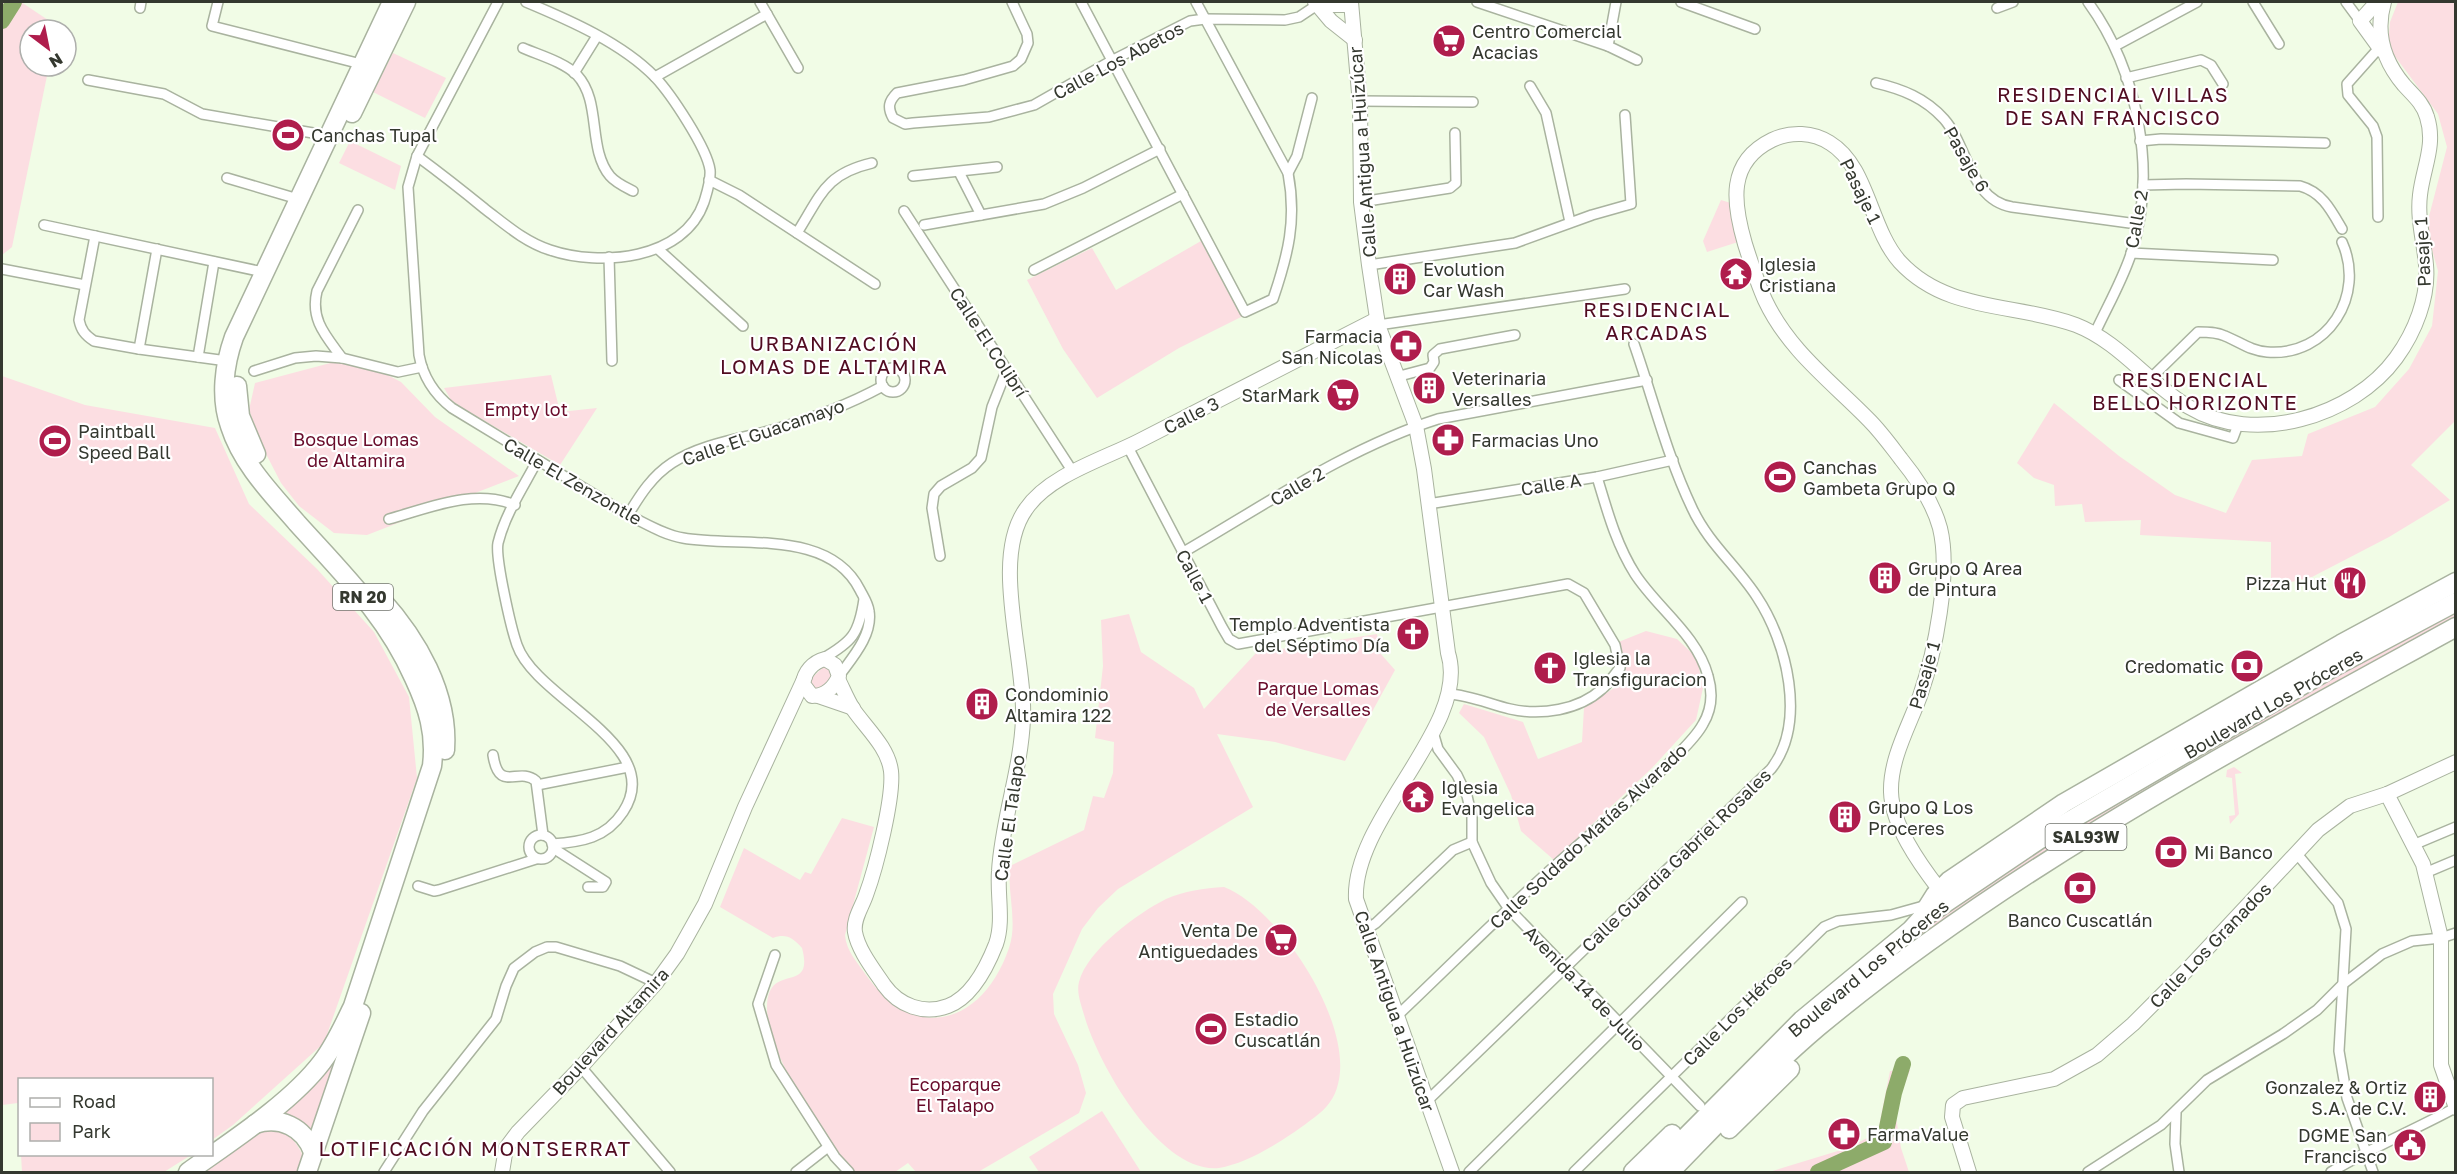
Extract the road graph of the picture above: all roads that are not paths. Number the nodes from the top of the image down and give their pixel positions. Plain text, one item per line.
1 (218, 2) edge
2 (392, 2) edge
3 (406, 2) edge
4 (498, 2) edge
5 (526, 2) edge
6 (760, 2) edge
7 (1012, 2) edge
8 (1081, 2) edge
9 (1196, 2) edge
10 (1477, 2) edge
11 (1616, 2) edge
12 (1681, 2) edge
13 (2013, 2) edge
14 (2088, 2) edge
15 (2198, 2) edge
16 (2253, 2) edge
17 (2346, 2) edge
18 (2377, 2) edge
19 (2384, 2) edge
20 (1316, 3) edge
21 (1351, 3) edge
22 (1997, 8) dead end
23 (767, 14) junction
24 (1205, 19) junction
25 (2360, 21) junction
26 (1755, 28) dead end
27 (597, 36) junction
28 (1354, 40) junction
29 (2279, 44) dead end
30 (1608, 46) junction
31 (2115, 46) junction
32 (523, 48) dead end
33 (2382, 51) junction
34 (1113, 60) junction
35 (1637, 60) dead end
36 (361, 64) junction
37 (798, 68) dead end
38 (574, 73) junction
39 (654, 77) junction
40 (2126, 78) junction
41 (88, 80) dead end
42 (1876, 83) dead end
43 (2223, 84) dead end
44 (1530, 86) dead end
45 (1312, 98) dead end
46 (1360, 101) junction
47 (1473, 102) dead end
48 (1625, 115) dead end
49 (1455, 133) dead end
50 (327, 139) junction
51 (2140, 141) junction
52 (2325, 143) dead end
53 (1160, 149) junction
54 (417, 156) junction
55 (872, 163) dead end
56 (997, 167) dead end
57 (959, 172) junction
58 (1288, 173) junction
59 (913, 176) dead end
60 (227, 178) dead end
61 (709, 180) junction
62 (2144, 185) junction
63 (633, 191) dead end
64 (1183, 194) junction
65 (298, 199) junction
66 (1361, 202) junction
67 (358, 210) dead end
68 (904, 211) dead end
69 (981, 215) junction
70 (2378, 217) dead end
71 (1570, 222) junction
72 (2137, 224) junction
73 (45, 225) dead end
74 (924, 225) dead end
75 (2342, 229) dead end
76 (797, 233) junction
77 (95, 236) junction
78 (2342, 242) dead end
79 (157, 249) junction
80 (658, 249) junction
81 (2131, 253) junction
82 (609, 257) junction
83 (2273, 260) dead end
84 (214, 262) junction
85 (1369, 265) junction
86 (2, 269) edge
87 (1034, 270) dead end
88 (263, 272) junction
89 (85, 285) junction
90 (874, 285) dead end
91 (1625, 289) dead end
92 (1378, 322) junction
93 (743, 326) dead end
94 (2095, 333) junction
95 (1515, 335) dead end
96 (1634, 344) dead end
97 (139, 350) junction
98 (198, 357) junction
99 (342, 358) junction
100 (227, 361) junction
101 (612, 362) dead end
102 (422, 367) junction
103 (1007, 369) junction
104 (254, 371) dead end
105 (1396, 377) junction
106 (2151, 378) junction
107 (1647, 380) junction
108 (2119, 380) dead end
109 (883, 386) dead end
110 (2239, 422) junction
111 (1416, 426) junction
112 (1128, 447) junction
113 (1673, 460) junction
114 (537, 461) junction
115 (1073, 472) junction
116 (1597, 477) junction
117 (1428, 504) junction
118 (515, 505) junction
119 (628, 515) junction
120 (389, 519) dead end
121 (1016, 525) joint
122 (1182, 553) junction
123 (940, 556) dead end
124 (2456, 582) edge
125 (864, 599) junction
126 (2456, 602) edge
127 (1443, 608) junction
128 (2456, 627) edge
129 (2341, 644) junction
130 (2375, 644) junction
131 (1448, 653) junction
132 (820, 660) junction
133 (804, 677) junction
134 (839, 677) junction
135 (1454, 694) junction
136 (815, 696) junction
137 (853, 708) junction
138 (786, 720) junction
139 (1432, 730) junction
140 (1420, 753) junction
141 (493, 755) dead end
142 (1448, 762) junction
143 (2456, 762) edge
144 (628, 767) junction
145 (537, 785) junction
146 (2387, 794) junction
147 (2456, 826) edge
148 (543, 836) junction
149 (1472, 842) junction
150 (2413, 845) junction
151 (553, 846) junction
152 (2297, 854) junction
153 (536, 859) junction
154 (2456, 860) edge
155 (2425, 873) junction
156 (418, 886) dead end
157 (588, 887) dead end
158 (1742, 902) dead end
159 (1929, 905) junction
160 (1509, 909) junction
161 (1367, 929) junction
162 (2456, 933) edge
163 (2441, 938) junction
164 (775, 955) dead end
165 (1565, 968) junction
166 (656, 983) junction
167 (2343, 984) junction
168 (1398, 1015) junction
169 (1802, 1020) junction
170 (1621, 1024) junction
171 (581, 1067) junction
172 (1671, 1076) junction
173 (1752, 1098) junction
174 (1427, 1101) junction
175 (1700, 1106) junction
176 (2455, 1108) edge
177 (2176, 1113) junction
178 (255, 1124) junction
179 (2161, 1125) junction
180 (2175, 1132) junction
181 (828, 1147) junction
182 (313, 1152) junction
183 (2364, 1152) junction
184 (213, 1155) edge
185 (211, 1156) edge
186 (188, 1173) edge
187 (307, 1173) edge
188 (384, 1173) edge
189 (502, 1173) edge
190 (670, 1173) edge
191 (796, 1173) edge
192 (849, 1173) edge
193 (1444, 1173) edge
194 (1452, 1173) edge
195 (1469, 1173) edge
196 (1574, 1173) edge
197 (1633, 1173) edge
198 (1651, 1173) edge
199 (1670, 1173) edge
200 (1685, 1173) edge
201 (1969, 1173) edge
202 (2088, 1173) edge
203 (2179, 1173) edge
204 (2331, 1173) edge
205 (2373, 1173) edge

1 - 36 street
2 - 36 highway, RN 20
3 - 182 highway, RN 20
4 - 54 street, Calle El Zenzontle
5 - 27 street
6 - 23 street
7 - 34 street, Calle Los Abetos
8 - 34 street
9 - 24 street
10 - 30 street
11 - 30 street
12 - 26 street
13 - 22 street
14 - 31 street, Calle 2
15 - 31 street
16 - 29 street
17 - 25 street
18 - 25 street
19 - 33 street
20 - 21 street, Calle Los Abetos
20 - 24 street, Calle Los Abetos
20 - 28 street
21 - 28 street, Calle Antigua a Huizúcar
23 - 37 street
23 - 39 street
24 - 34 street, Calle Los Abetos
24 - 58 street
25 - 33 street
27 - 38 street
27 - 39 street
28 - 46 street, Calle Antigua a Huizúcar
30 - 35 street
31 - 40 street, Calle 2
32 - 38 street
33 - 70 street
33 - 110 street, Pasaje 1
34 - 53 street
36 - 50 highway, RN 20
38 - 63 street
39 - 61 street
40 - 43 street
40 - 51 street, Calle 2
41 - 50 street
42 - 72 street, Pasaje 6
44 - 71 street
45 - 58 street
46 - 47 street
46 - 66 street, Calle Antigua a Huizúcar
48 - 71 street
49 - 66 street
50 - 65 highway, RN 20
51 - 52 street
51 - 62 street, Calle 2
53 - 64 street
53 - 69 street
54 - 82 street
54 - 102 street, Calle El Zenzontle
55 - 76 street
56 - 57 street
57 - 59 street
57 - 69 street
58 - 64 street
60 - 65 street
61 - 76 street
61 - 80 street
62 - 72 street, Calle 2
62 - 75 street
64 - 87 street
65 - 88 highway, RN 20
66 - 85 street, Calle Antigua a Huizúcar
67 - 99 street
68 - 103 street, Calle El Colibrí
69 - 74 street
71 - 85 street
72 - 81 street, Calle 2
73 - 77 street
76 - 90 street
77 - 79 street
77 - 89 street
78 - 106 street
79 - 84 street
79 - 97 street
80 - 82 street
80 - 93 street
81 - 83 street
81 - 94 street, Calle 2
82 - 101 street
84 - 88 street
84 - 98 street
85 - 92 street, Calle Antigua a Huizúcar
86 - 89 street
88 - 100 highway, RN 20
89 - 97 street
91 - 92 street
92 - 105 street, Calle Antigua a Huizúcar
92 - 112 street, Calle 3
94 - 106 street, Pasaje 1
94 - 159 street, Pasaje 1
95 - 105 street
96 - 107 street, Calle Guardia Gabriel Rosales
97 - 98 street
98 - 100 street
99 - 102 street
99 - 104 street
100 - 178 highway, RN 20
102 - 114 street, Calle El Zenzontle
103 - 115 street, Calle El Colibrí
103 - 123 street
105 - 111 street, Calle Antigua a Huizúcar
106 - 110 street, Pasaje 1
107 - 111 street, Calle 2
107 - 113 street, Calle Guardia Gabriel Rosales
108 - 110 street
109 - 119 street, Calle El Guacamayo
111 - 117 street, Calle Antigua a Huizúcar
111 - 122 street, Calle 2
112 - 115 street, Calle 3
112 - 122 street, Calle 1
113 - 116 street, Calle A
113 - 165 street, Calle Guardia Gabriel Rosales
114 - 118 street
114 - 119 street, Calle El Zenzontle
115 - 121 street, Calle 3
116 - 117 street, Calle A
116 - 160 street, Calle Soldado Matías Alvarado
117 - 127 street, Calle Antigua a Huizúcar
118 - 120 street
118 - 144 street
119 - 125 street, Calle El Zenzontle
121 - 137 street, Calle El Talapo
122 - 127 street, Calle 1
124 - 129 highway
125 - 132 street
125 - 134 street, Calle El Zenzontle
126 - 130 highway, Boulevard Los Próceres / SAL93W
127 - 131 street, Calle Antigua a Huizúcar
127 - 135 street
128 - 173 highway, Boulevard Los Próceres / SAL93W
129 - 130 highway
129 - 159 highway
130 - 159 highway, Boulevard Los Próceres / SAL93W
131 - 135 street, Calle Antigua a Huizúcar
131 - 193 street, Calle Antigua a Huizúcar
132 - 133 street
132 - 134 street
133 - 136 street
133 - 138 street, Boulevard Altamira
134 - 136 street
134 - 137 street, Calle El Talapo
135 - 139 street, Calle Antigua a Huizúcar
136 - 137 street
136 - 138 street, Boulevard Altamira
138 - 166 street, Boulevard Altamira
139 - 140 street, Calle Antigua a Huizúcar
139 - 142 street, Avenida 14 de Julio
140 - 142 street
140 - 161 street, Calle Antigua a Huizúcar
141 - 145 street
142 - 149 street, Avenida 14 de Julio
143 - 146 street, Calle Los Granados
144 - 145 street
144 - 151 street
145 - 148 street
146 - 150 street
146 - 152 street, Calle Los Granados
147 - 150 street
148 - 151 street
148 - 153 street
149 - 160 street, Avenida 14 de Julio
149 - 161 street
150 - 155 street
151 - 153 street
151 - 157 street
152 - 167 street
152 - 201 street, Calle Los Granados
153 - 156 street
154 - 155 street
155 - 163 street
158 - 170 street
159 - 169 highway, Boulevard Los Próceres / SAL93W
159 - 172 street, Calle Los Héroes
160 - 165 street, Avenida 14 de Julio
160 - 168 street, Calle Soldado Matías Alvarado
161 - 168 street, Calle Antigua a Huizúcar
162 - 163 street
163 - 167 street
163 - 176 street
164 - 181 street
165 - 170 street, Avenida 14 de Julio
165 - 174 street, Calle Guardia Gabriel Rosales
166 - 171 street, Boulevard Altamira
166 - 188 street
167 - 177 street
167 - 183 street
168 - 174 street, Calle Antigua a Huizúcar
169 - 175 highway
169 - 198 highway, Boulevard Los Próceres / SAL93W
170 - 172 street, Avenida 14 de Julio
170 - 195 street
171 - 189 street, Boulevard Altamira
171 - 190 street
172 - 175 street, Avenida 14 de Julio
172 - 196 street, Calle Los Héroes
173 - 199 highway
173 - 200 highway
174 - 194 street, Calle Antigua a Huizúcar
175 - 197 highway
176 - 183 street
177 - 179 street
177 - 180 street
178 - 182 highway
178 - 184 highway, RN 20
179 - 180 street
179 - 202 street
180 - 203 street
181 - 191 street
181 - 192 street
182 - 187 highway, RN 20
183 - 204 street
183 - 205 street
185 - 186 highway, RN 20

